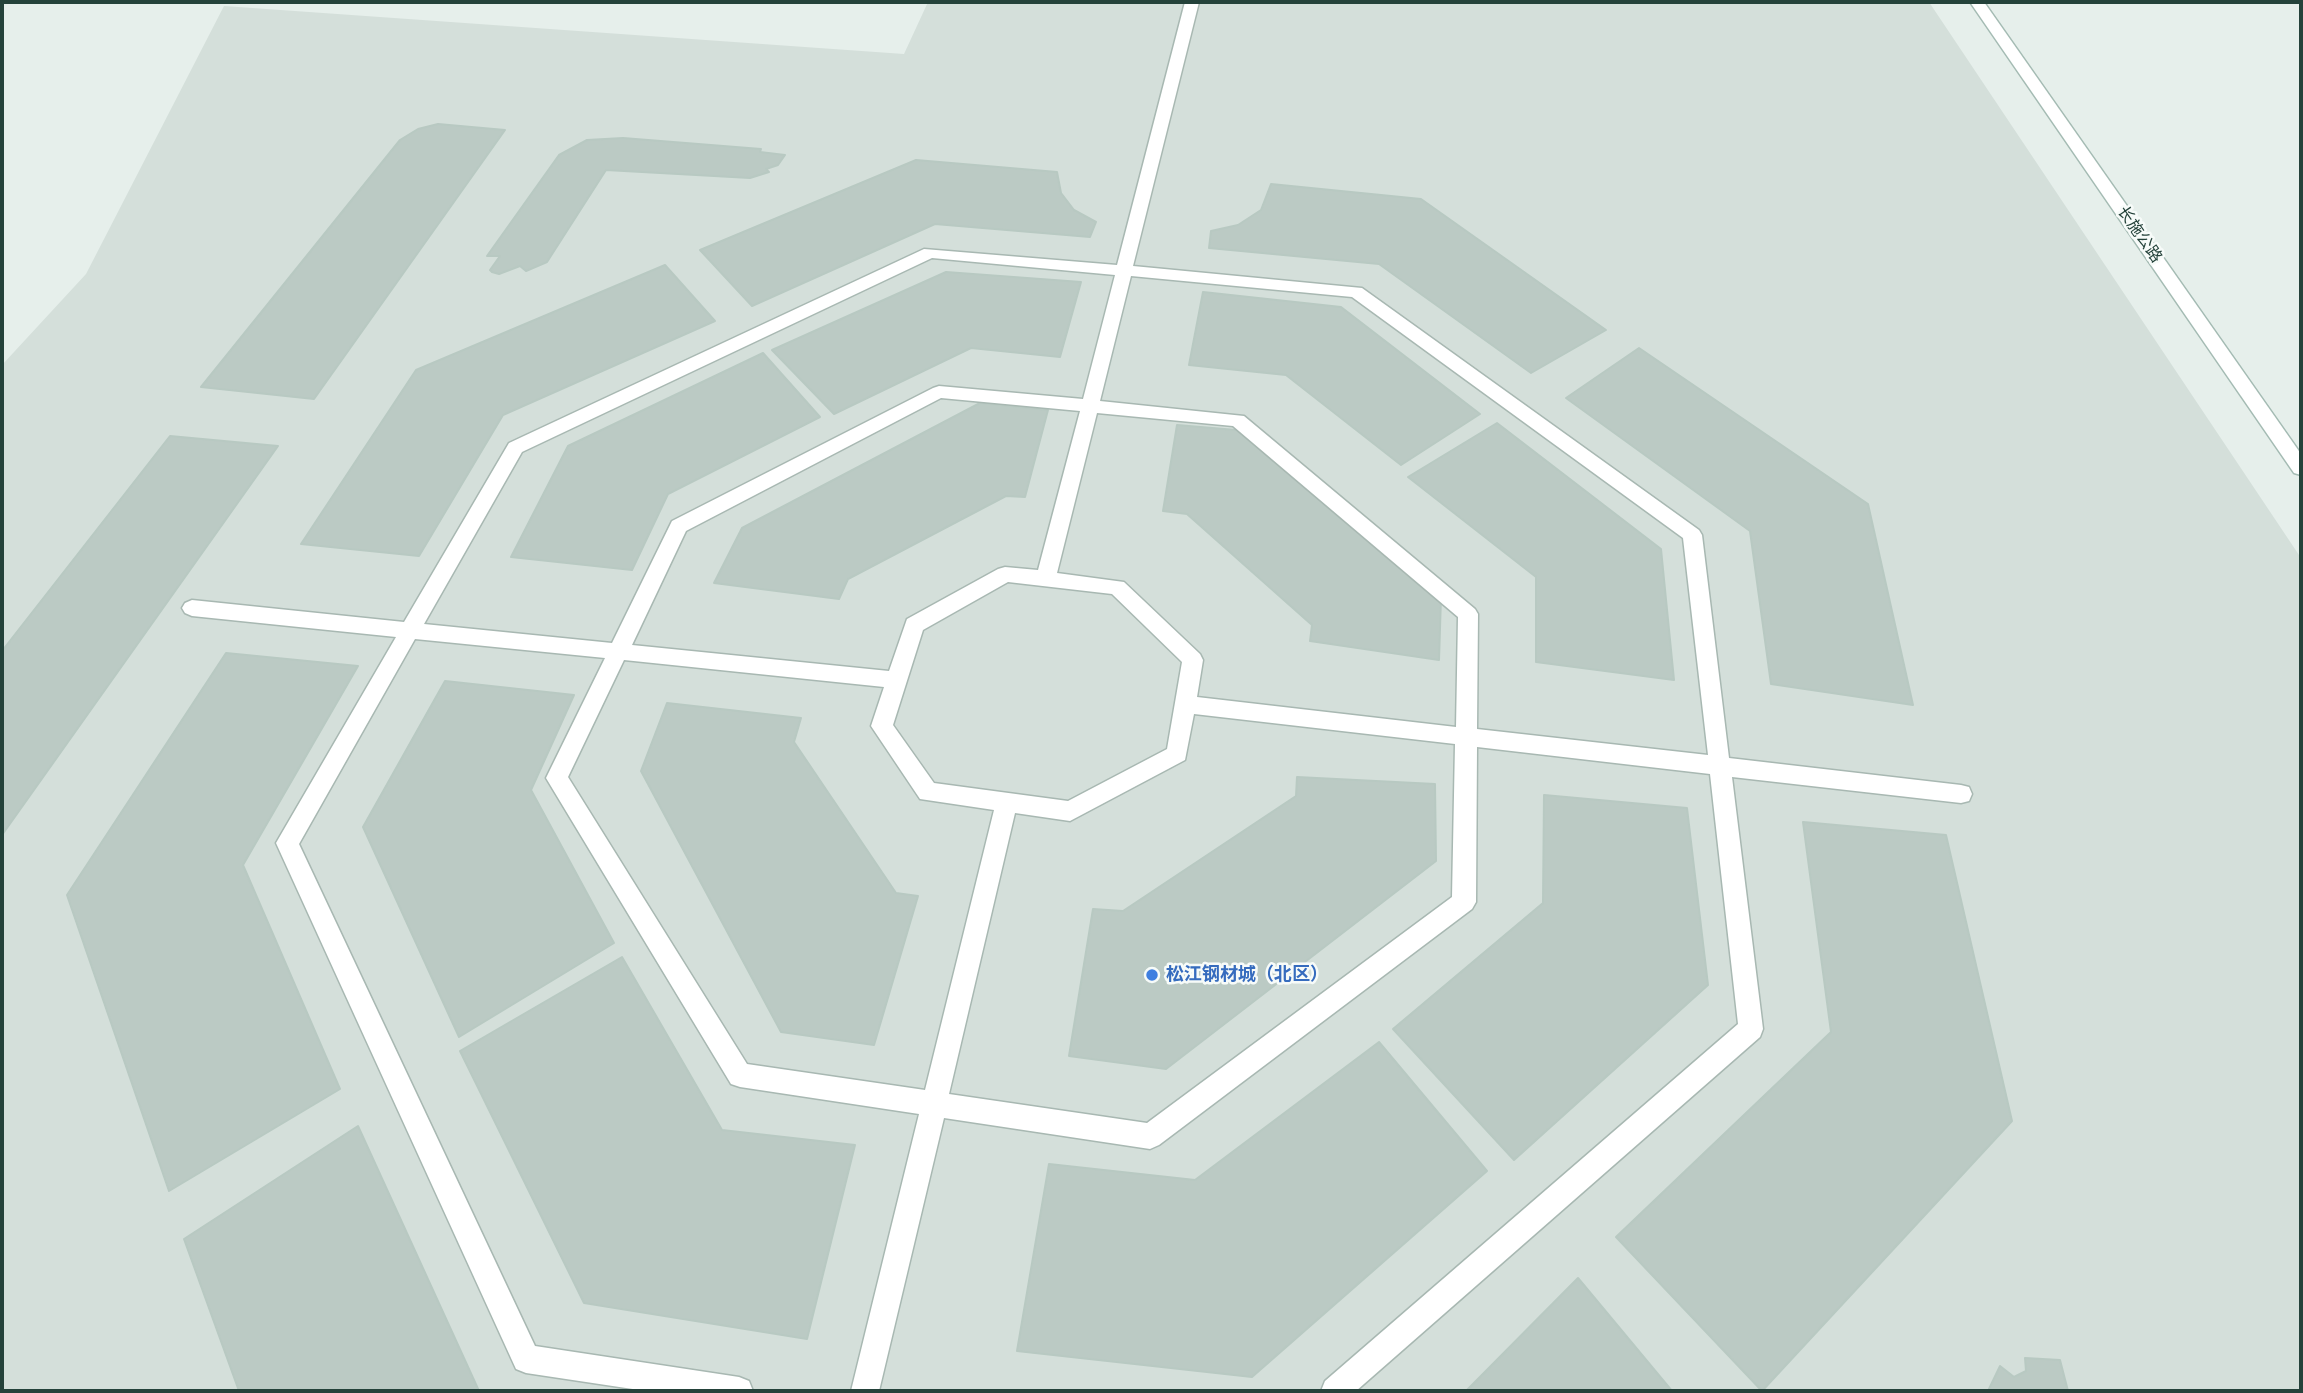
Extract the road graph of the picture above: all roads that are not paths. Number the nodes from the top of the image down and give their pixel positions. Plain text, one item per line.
1 (1192, 2) edge
2 (1977, 2) edge
3 (1124, 271) junction
4 (1090, 406) junction
5 (2301, 468) edge
6 (1046, 579) junction
7 (192, 608) dead end
8 (410, 630) junction
9 (618, 651) junction
10 (897, 680) junction
11 (1185, 704) junction
12 (1466, 737) junction
13 (1720, 766) junction
14 (1961, 794) dead end
15 (1007, 803) junction
16 (934, 1104) junction
17 (739, 1391) edge
18 (865, 1391) edge
19 (1335, 1391) edge

1 - 3 street
2 - 5 street, 长施公路
3 - 4 street
3 - 8 street
3 - 13 street
4 - 6 street
4 - 9 street
4 - 12 street
6 - 10 street
6 - 11 street
7 - 8 street
8 - 9 street
8 - 17 street
9 - 10 street
9 - 16 street
10 - 15 street
11 - 12 street
11 - 15 street
12 - 13 street
12 - 16 street
13 - 14 street
13 - 19 street
15 - 16 street
16 - 18 street

